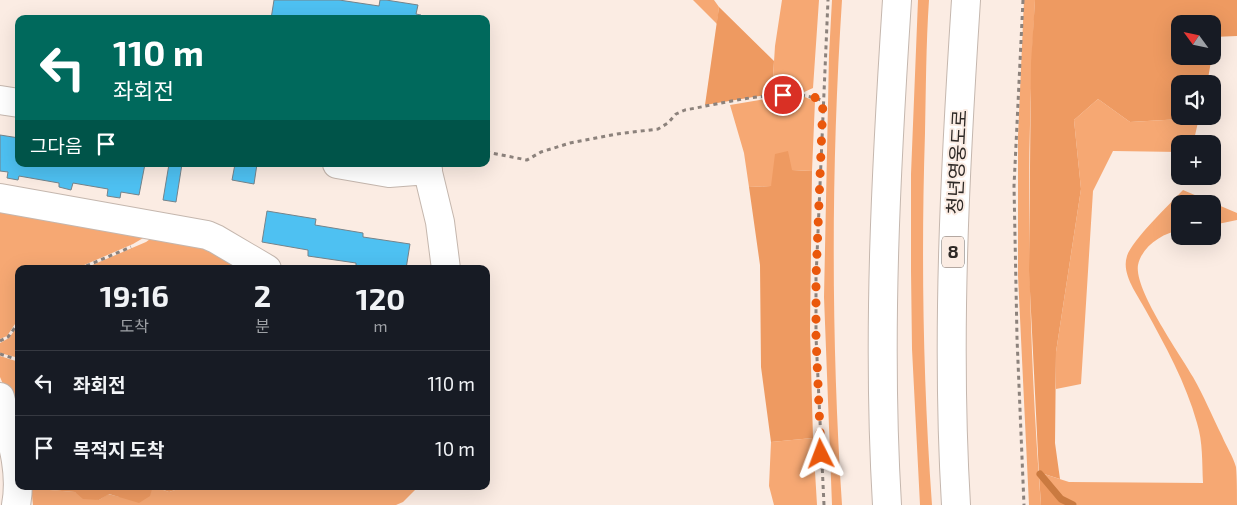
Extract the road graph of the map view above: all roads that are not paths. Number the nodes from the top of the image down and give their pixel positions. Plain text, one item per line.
1 (897, 0) edge
2 (966, 0) edge
3 (355, 167) edge
4 (427, 167) edge
5 (0, 198) edge
6 (260, 265) edge
7 (445, 265) edge
8 (0, 397) edge
9 (15, 456) edge
10 (17, 490) edge
11 (16, 505) edge
12 (887, 505) edge
13 (956, 505) edge

1 - 12 main road
2 - 13 main road, 청년영웅도로 / 8
3 - 4 main road
4 - 7 main road
5 - 6 main road
8 - 9 main road
10 - 11 main road

